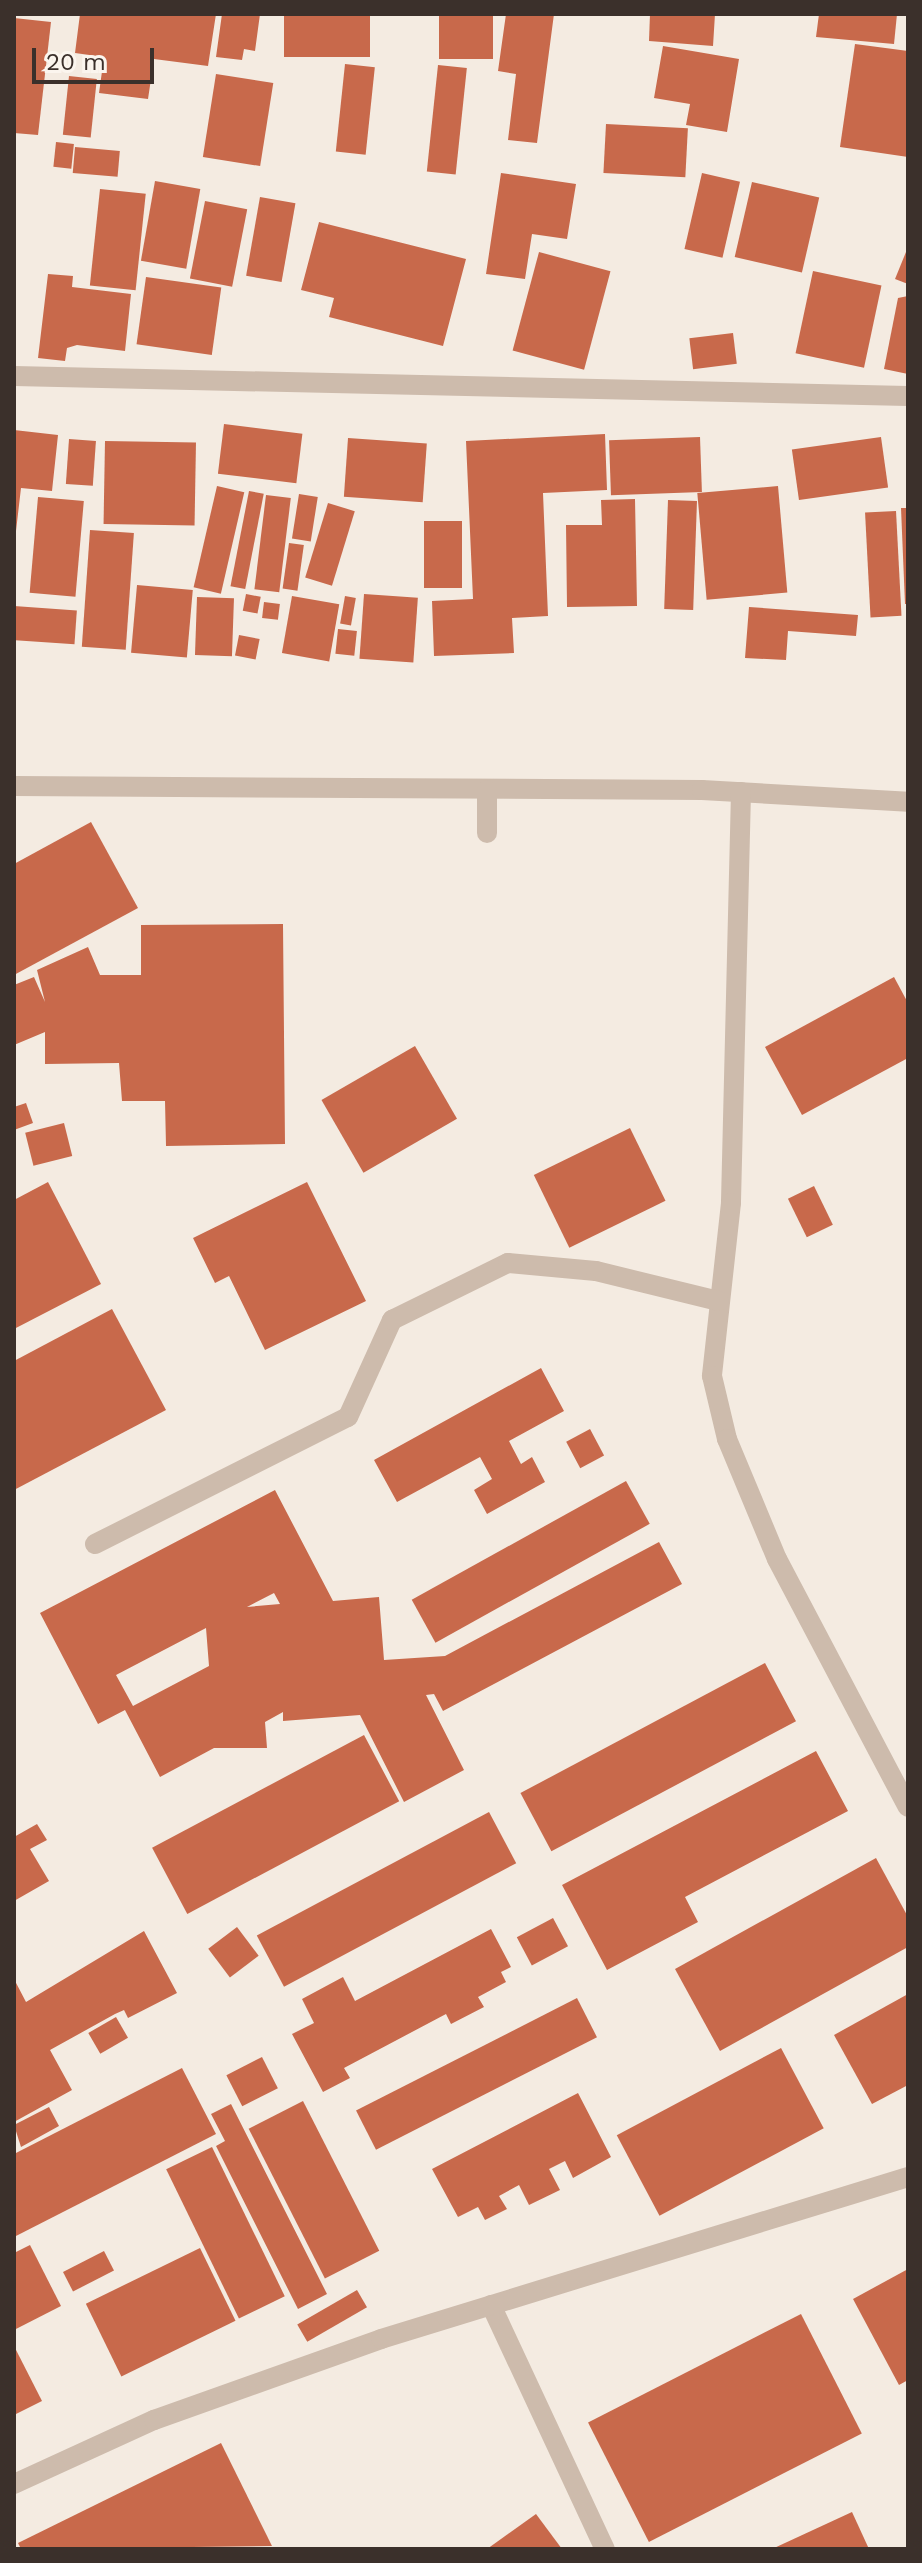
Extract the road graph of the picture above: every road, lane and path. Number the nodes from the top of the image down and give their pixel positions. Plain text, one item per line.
1 (14, 376) edge
2 (908, 396) edge
3 (14, 786) edge
4 (487, 790) junction
5 (741, 792) junction
6 (908, 802) edge
7 (487, 833) dead end
8 (718, 1301) junction
9 (95, 1544) dead end
10 (908, 1807) edge
11 (908, 2177) edge
12 (491, 2305) junction
13 (14, 2484) edge
14 (605, 2549) edge

1 - 2 street
3 - 4 street
4 - 5 street
4 - 7 street
5 - 6 street
5 - 8 street
8 - 9 street
8 - 10 street
11 - 12 street
12 - 13 street
12 - 14 street

